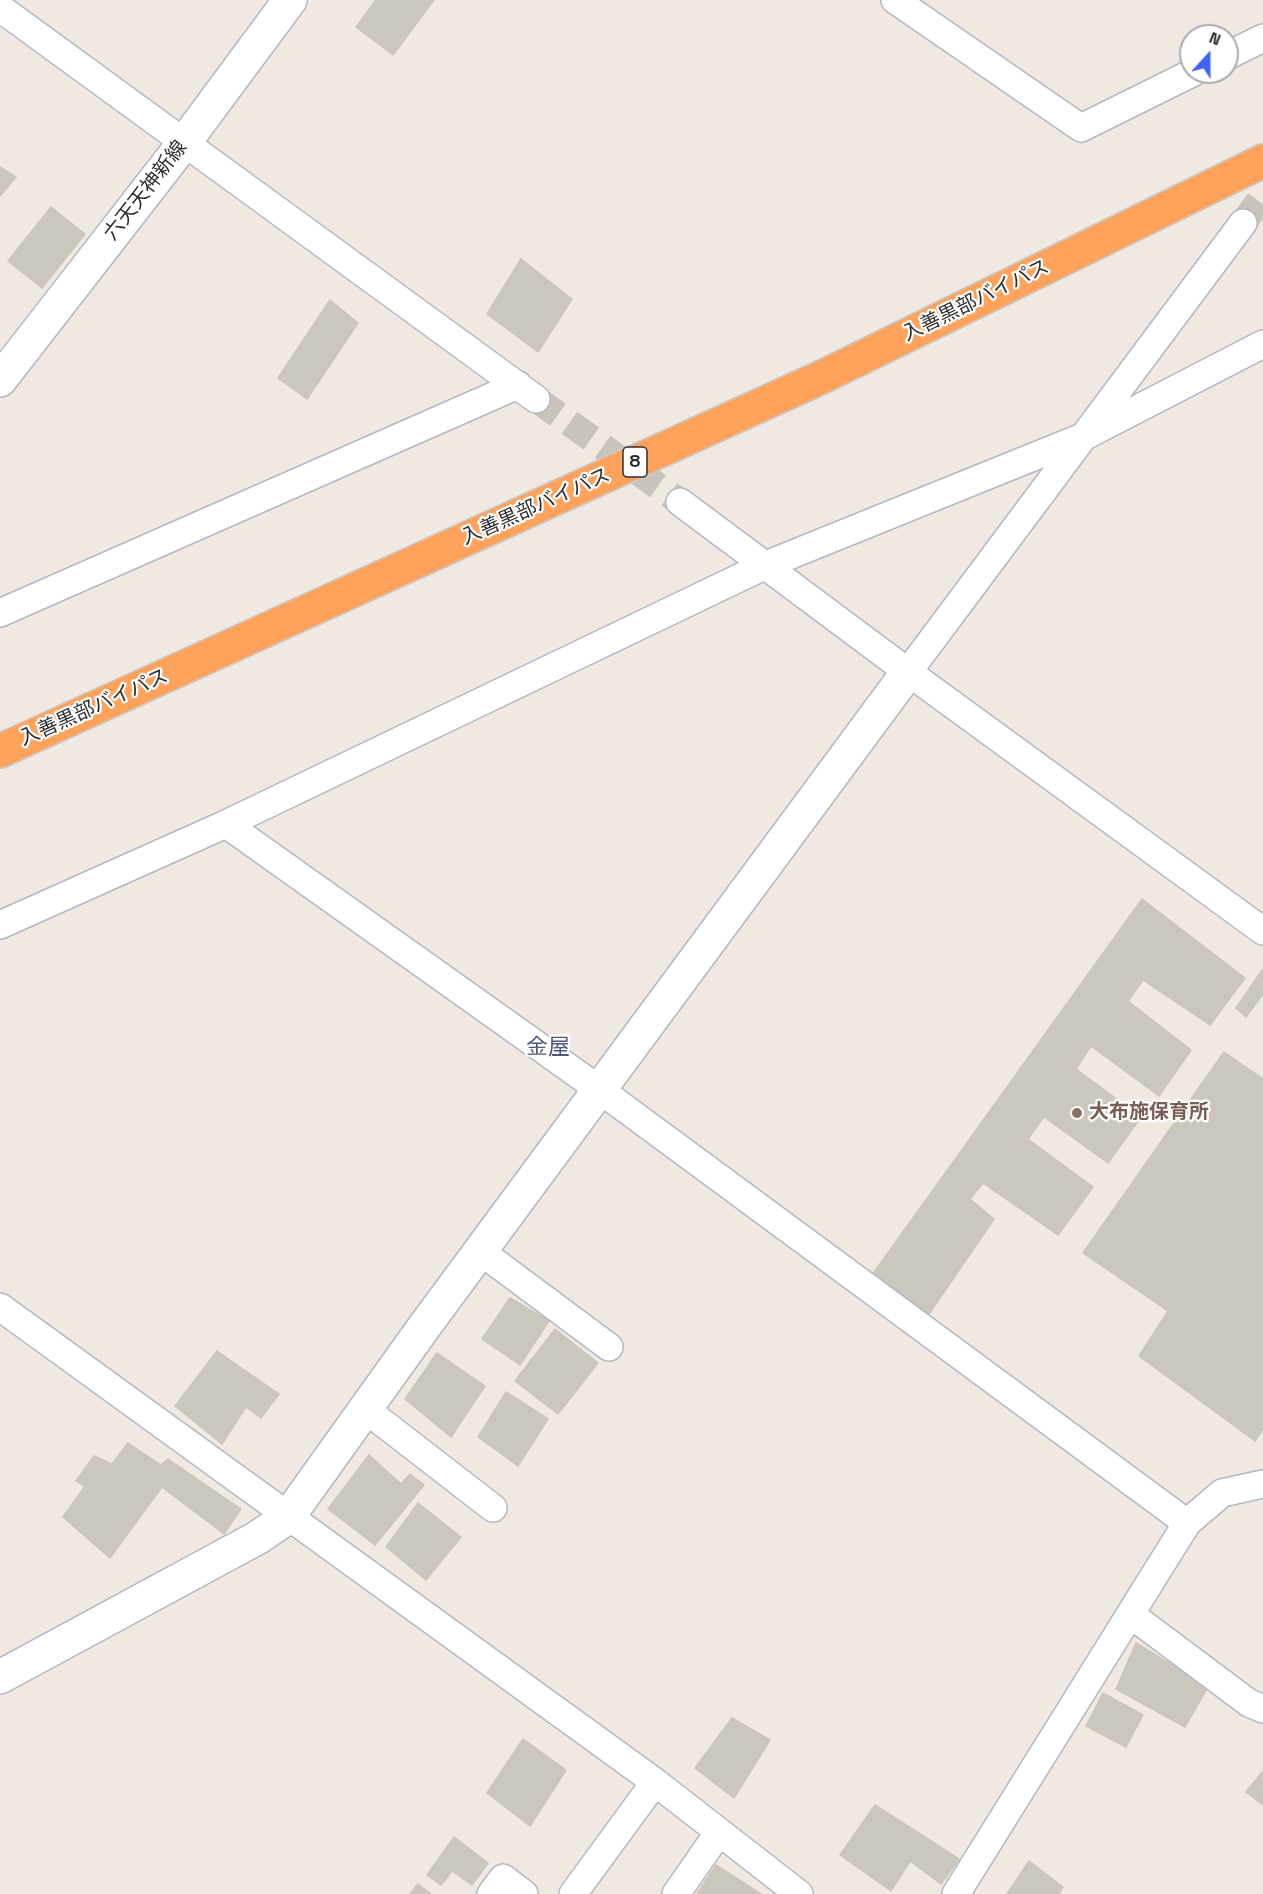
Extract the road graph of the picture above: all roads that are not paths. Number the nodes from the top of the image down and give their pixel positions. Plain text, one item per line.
1 (290, 0) edge
2 (895, 0) edge
3 (0, 8) edge
4 (1263, 38) edge
5 (1239, 50) edge
6 (1179, 79) edge
7 (184, 143) junction
8 (1263, 161) edge
9 (1243, 223) tunnel mouth
10 (1263, 344) edge
11 (0, 380) edge
12 (1085, 436) junction
13 (680, 502) tunnel mouth
14 (766, 566) junction
15 (0, 613) edge
16 (908, 672) junction
17 (0, 751) edge
18 (226, 824) junction
19 (0, 925) edge
20 (1263, 931) edge
21 (600, 1090) junction
22 (480, 1251) junction
23 (0, 1307) edge
24 (609, 1347) dead end
25 (365, 1409) junction
26 (1263, 1484) edge
27 (494, 1508) dead end
28 (288, 1517) junction
29 (1187, 1522) junction
30 (1130, 1614) junction
31 (0, 1677) edge
32 (1263, 1710) edge
33 (654, 1782) junction
34 (719, 1832) junction
35 (491, 1894) edge
36 (524, 1894) edge
37 (573, 1894) edge
38 (676, 1894) edge
39 (799, 1894) edge
40 (956, 1894) edge

1 - 7 street, 六天天神新線
2 - 6 street
3 - 7 street
4 - 5 street
7 - 11 street, 六天天神新線
7 - 15 street
8 - 17 highway, 入善黒部バイパス / 8
9 - 12 street
10 - 12 street
12 - 14 street
12 - 16 street
13 - 14 street
14 - 16 street
14 - 18 street
16 - 20 street
16 - 21 street
18 - 19 street
18 - 21 street
21 - 22 street
21 - 29 street
22 - 24 street
22 - 25 street
23 - 28 street
25 - 27 street
25 - 28 street
26 - 29 street
28 - 31 street
28 - 33 street
29 - 30 street
30 - 32 street
30 - 40 street
33 - 34 street
33 - 37 street
34 - 38 street
34 - 39 street
35 - 36 street

